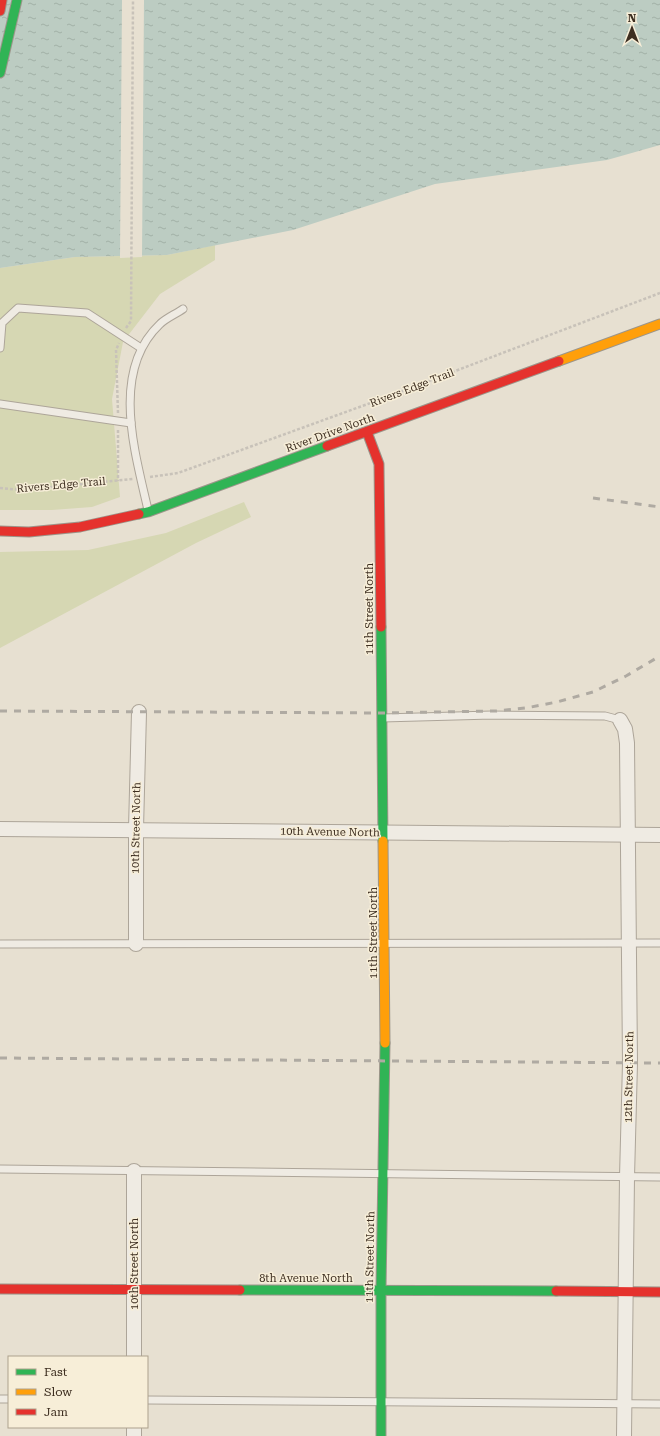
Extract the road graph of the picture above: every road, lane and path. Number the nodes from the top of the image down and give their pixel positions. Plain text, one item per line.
1 (2, 0) edge
2 (18, 0) edge
3 (134, 0) edge
4 (0, 11) edge
5 (0, 73) edge
6 (660, 294) edge
7 (183, 309) dead end
8 (660, 324) edge
9 (122, 336) junction
10 (0, 348) edge
11 (141, 348) junction
12 (0, 404) edge
13 (118, 421) junction
14 (130, 423) junction
15 (367, 432) junction
16 (162, 475) dead end
17 (118, 480) junction
18 (122, 480) dead end
19 (0, 488) edge
20 (148, 512) junction
21 (0, 531) edge
22 (139, 712) dead end
23 (382, 718) junction
24 (620, 720) joint
25 (0, 829) edge
26 (136, 829) junction
27 (384, 832) junction
28 (629, 834) junction
29 (660, 835) edge
30 (629, 943) junction
31 (660, 943) edge
32 (0, 944) edge
33 (136, 944) junction
34 (385, 944) junction
35 (0, 1169) edge
36 (134, 1171) junction
37 (383, 1174) junction
38 (627, 1177) junction
39 (660, 1177) edge
40 (0, 1289) edge
41 (134, 1289) junction
42 (381, 1290) junction
43 (660, 1292) edge
44 (625, 1293) junction
45 (134, 1356) edge
46 (148, 1400) edge
47 (381, 1402) junction
48 (624, 1404) junction
49 (660, 1404) edge
50 (381, 1436) edge
51 (624, 1436) edge

1 - 4 street
2 - 5 street
3 - 9 path
6 - 16 path, Rivers Edge Trail
7 - 11 lane
8 - 15 street, River Drive North
9 - 10 lane
9 - 11 lane
9 - 13 path
11 - 14 lane
12 - 13 lane
13 - 14 lane
13 - 17 path
14 - 20 lane
15 - 20 street, River Drive North
15 - 23 street, 11th Street North
17 - 18 path, Rivers Edge Trail
17 - 19 path, Rivers Edge Trail
20 - 21 street, River Drive North
22 - 26 street, 10th Street North
23 - 24 lane
23 - 27 street, 11th Street North
24 - 28 street, 12th Street North
25 - 26 street, 10th Avenue North
26 - 27 street, 10th Avenue North
26 - 33 street, 10th Street North
27 - 28 street, 10th Avenue North
27 - 34 street, 11th Street North
28 - 29 street, 10th Avenue North
28 - 30 street, 12th Street North
30 - 31 lane
30 - 34 lane
30 - 38 street, 12th Street North
32 - 33 lane
33 - 34 lane
34 - 37 street, 11th Street North
35 - 36 lane
36 - 37 lane
36 - 41 street, 10th Street North
37 - 38 lane
37 - 42 street, 11th Street North
38 - 39 lane
38 - 44 street, 12th Street North
40 - 41 street, 8th Avenue North
41 - 42 street, 8th Avenue North
41 - 45 street, 10th Street North
42 - 44 street, 8th Avenue North
42 - 47 street, 11th Street North
43 - 44 street, 8th Avenue North
44 - 48 street, 12th Street North
46 - 47 lane
47 - 48 lane
47 - 50 street, 11th Street North
48 - 49 lane
48 - 51 street, 12th Street North

